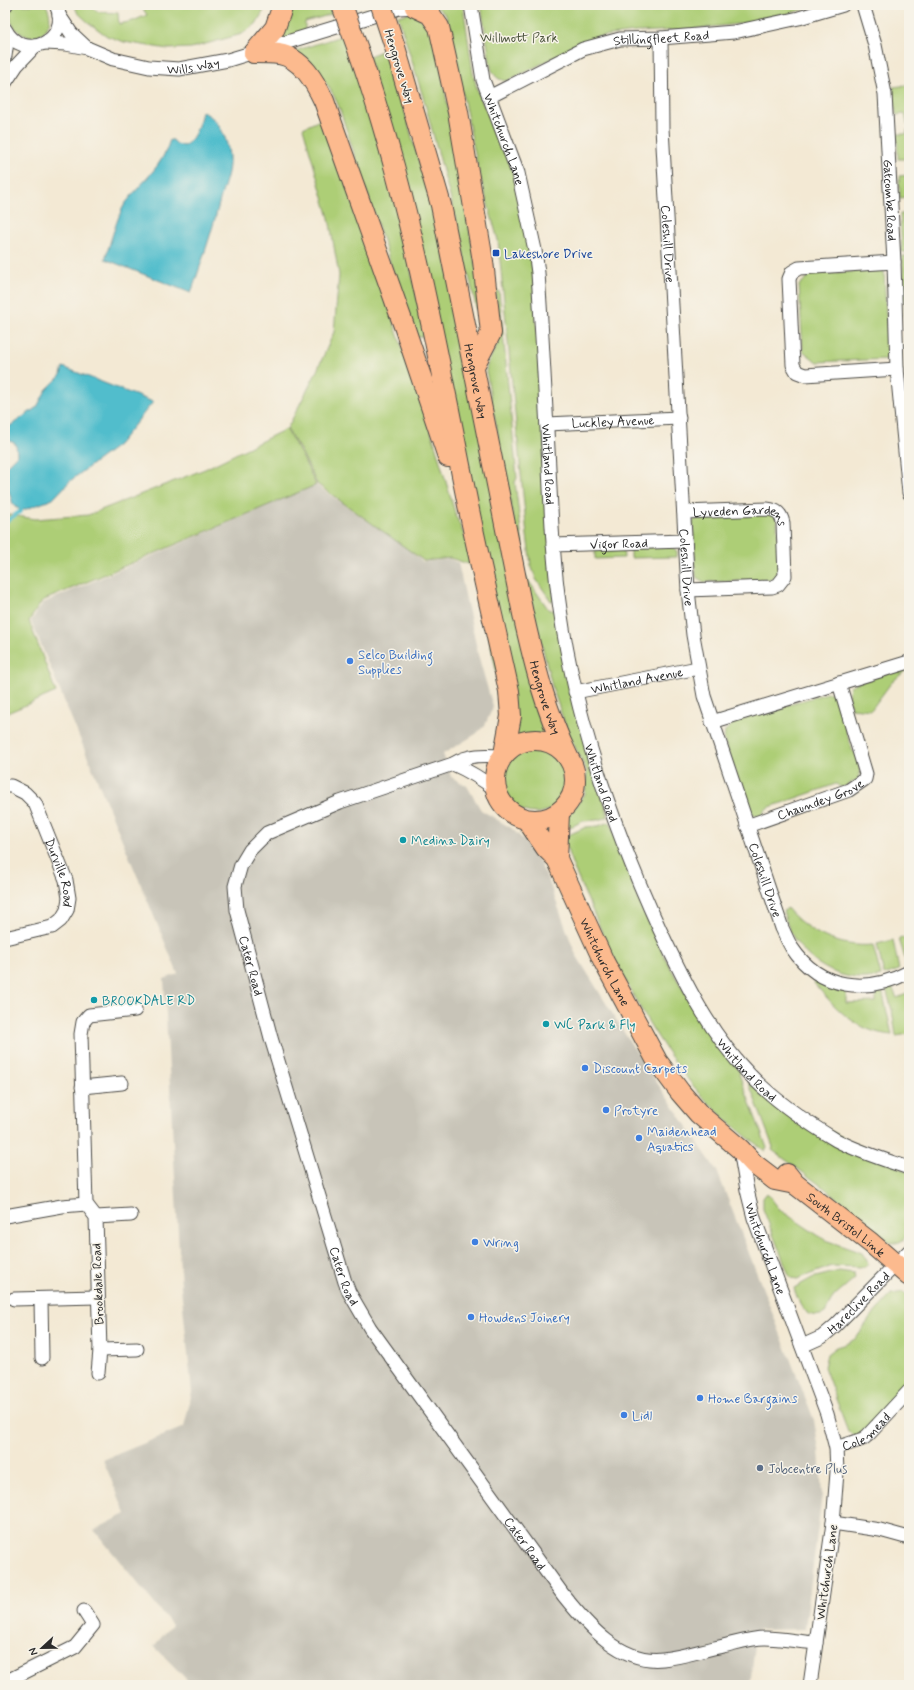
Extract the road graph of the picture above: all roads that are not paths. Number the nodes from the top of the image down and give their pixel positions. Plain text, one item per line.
1 (283, 5) edge
2 (342, 5) edge
3 (381, 5) edge
4 (471, 5) edge
5 (843, 5) edge
6 (863, 5) edge
7 (416, 6) edge
8 (58, 10) edge
9 (6, 32) edge
10 (661, 38) junction
11 (40, 45) junction
12 (87, 48) junction
13 (254, 53) junction
14 (5, 56) edge
15 (5, 82) edge
16 (489, 97) junction
17 (894, 262) junction
18 (538, 273) joint
19 (474, 366) junction
20 (897, 370) junction
21 (679, 418) junction
22 (547, 424) junction
23 (909, 494) edge
24 (684, 512) junction
25 (474, 535) junction
26 (685, 541) junction
27 (553, 545) junction
28 (688, 590) junction
29 (909, 662) edge
30 (698, 668) junction
31 (839, 683) junction
32 (575, 692) junction
33 (712, 722) junction
34 (503, 755) junction
35 (568, 757) junction
36 (453, 764) junction
37 (5, 786) edge
38 (496, 790) junction
39 (559, 813) junction
40 (527, 820) junction
41 (747, 826) junction
42 (557, 859) junction
43 (5, 938) edge
44 (909, 972) edge
45 (135, 1010) dead end
46 (122, 1083) dead end
47 (82, 1087) junction
48 (740, 1150) junction
49 (909, 1168) edge
50 (86, 1204) junction
51 (131, 1215) dead end
52 (5, 1216) edge
53 (96, 1217) junction
54 (905, 1264) edge
55 (97, 1297) junction
56 (14, 1299) dead end
57 (41, 1299) junction
58 (802, 1346) junction
59 (137, 1349) dead end
60 (100, 1350) junction
61 (42, 1358) dead end
62 (98, 1373) dead end
63 (909, 1391) edge
64 (836, 1448) junction
65 (833, 1523) junction
66 (909, 1538) edge
67 (84, 1611) dead end
68 (816, 1643) junction
69 (7, 1682) edge
70 (810, 1685) edge

1 - 13 highway
2 - 25 highway, bridge
3 - 19 highway, Hengrove Way, bridge
4 - 16 street, Whitchurch Lane
5 - 10 street, Stillingfleet Road
6 - 17 street, Gatcombe Road
7 - 13 street, Wills Way
7 - 19 highway
8 - 11 street, Wills Way
8 - 12 street, Wills Way
9 - 11 street, Wills Way
9 - 14 street, Wills Way
10 - 16 street, Stillingfleet Road
10 - 21 street, Coleshill Drive
11 - 12 street, Wills Way
11 - 15 street, Wills Way
12 - 13 street, Wills Way
13 - 25 highway
16 - 18 street, Whitchurch Lane
17 - 20 street, Gatcombe Road
17 - 20 street
18 - 22 street, Whitland Road
19 - 35 highway, Hengrove Way
20 - 23 street, Gatcombe Road
21 - 22 street, Luckley Avenue
21 - 24 street, Coleshill Drive
22 - 27 street, Whitland Road
24 - 26 street, Coleshill Drive
24 - 28 street, Lyveden Gardens
25 - 34 highway
26 - 27 street, Vigor Road
26 - 28 street, Coleshill Drive
27 - 32 street, Whitland Road
28 - 30 street, Coleshill Drive
29 - 31 street
30 - 32 street, Whitland Avenue
30 - 33 street, Coleshill Drive
31 - 33 street
31 - 41 street, Chaundey Grove
32 - 49 street, Whitland Road
33 - 41 street, Coleshill Drive
34 - 35 highway
34 - 36 street, Cater Road
34 - 38 highway
35 - 39 highway
36 - 38 street
36 - 68 street, Cater Road
37 - 43 street, Durville Road
38 - 40 highway
39 - 40 highway
39 - 42 highway, Whitchurch Lane
40 - 42 highway, Whitchurch Lane
41 - 44 street, Coleshill Drive
42 - 48 highway, Whitchurch Lane
45 - 47 street
46 - 47 street
47 - 50 street
48 - 54 highway, South Bristol Link
48 - 58 street, Whitchurch Lane
50 - 52 street
50 - 53 street
51 - 53 street
53 - 55 street, Brookdale Road
54 - 58 street, Hareclive Road
55 - 57 street
55 - 60 street, Brookdale Road
56 - 57 street
57 - 61 street
58 - 64 street, Whitchurch Lane
59 - 60 street
60 - 62 street, Brookdale Road
63 - 64 street, Colemead
64 - 65 street, Whitchurch Lane
65 - 66 street
65 - 68 street, Whitchurch Lane
67 - 69 street
68 - 70 street, Whitchurch Lane

